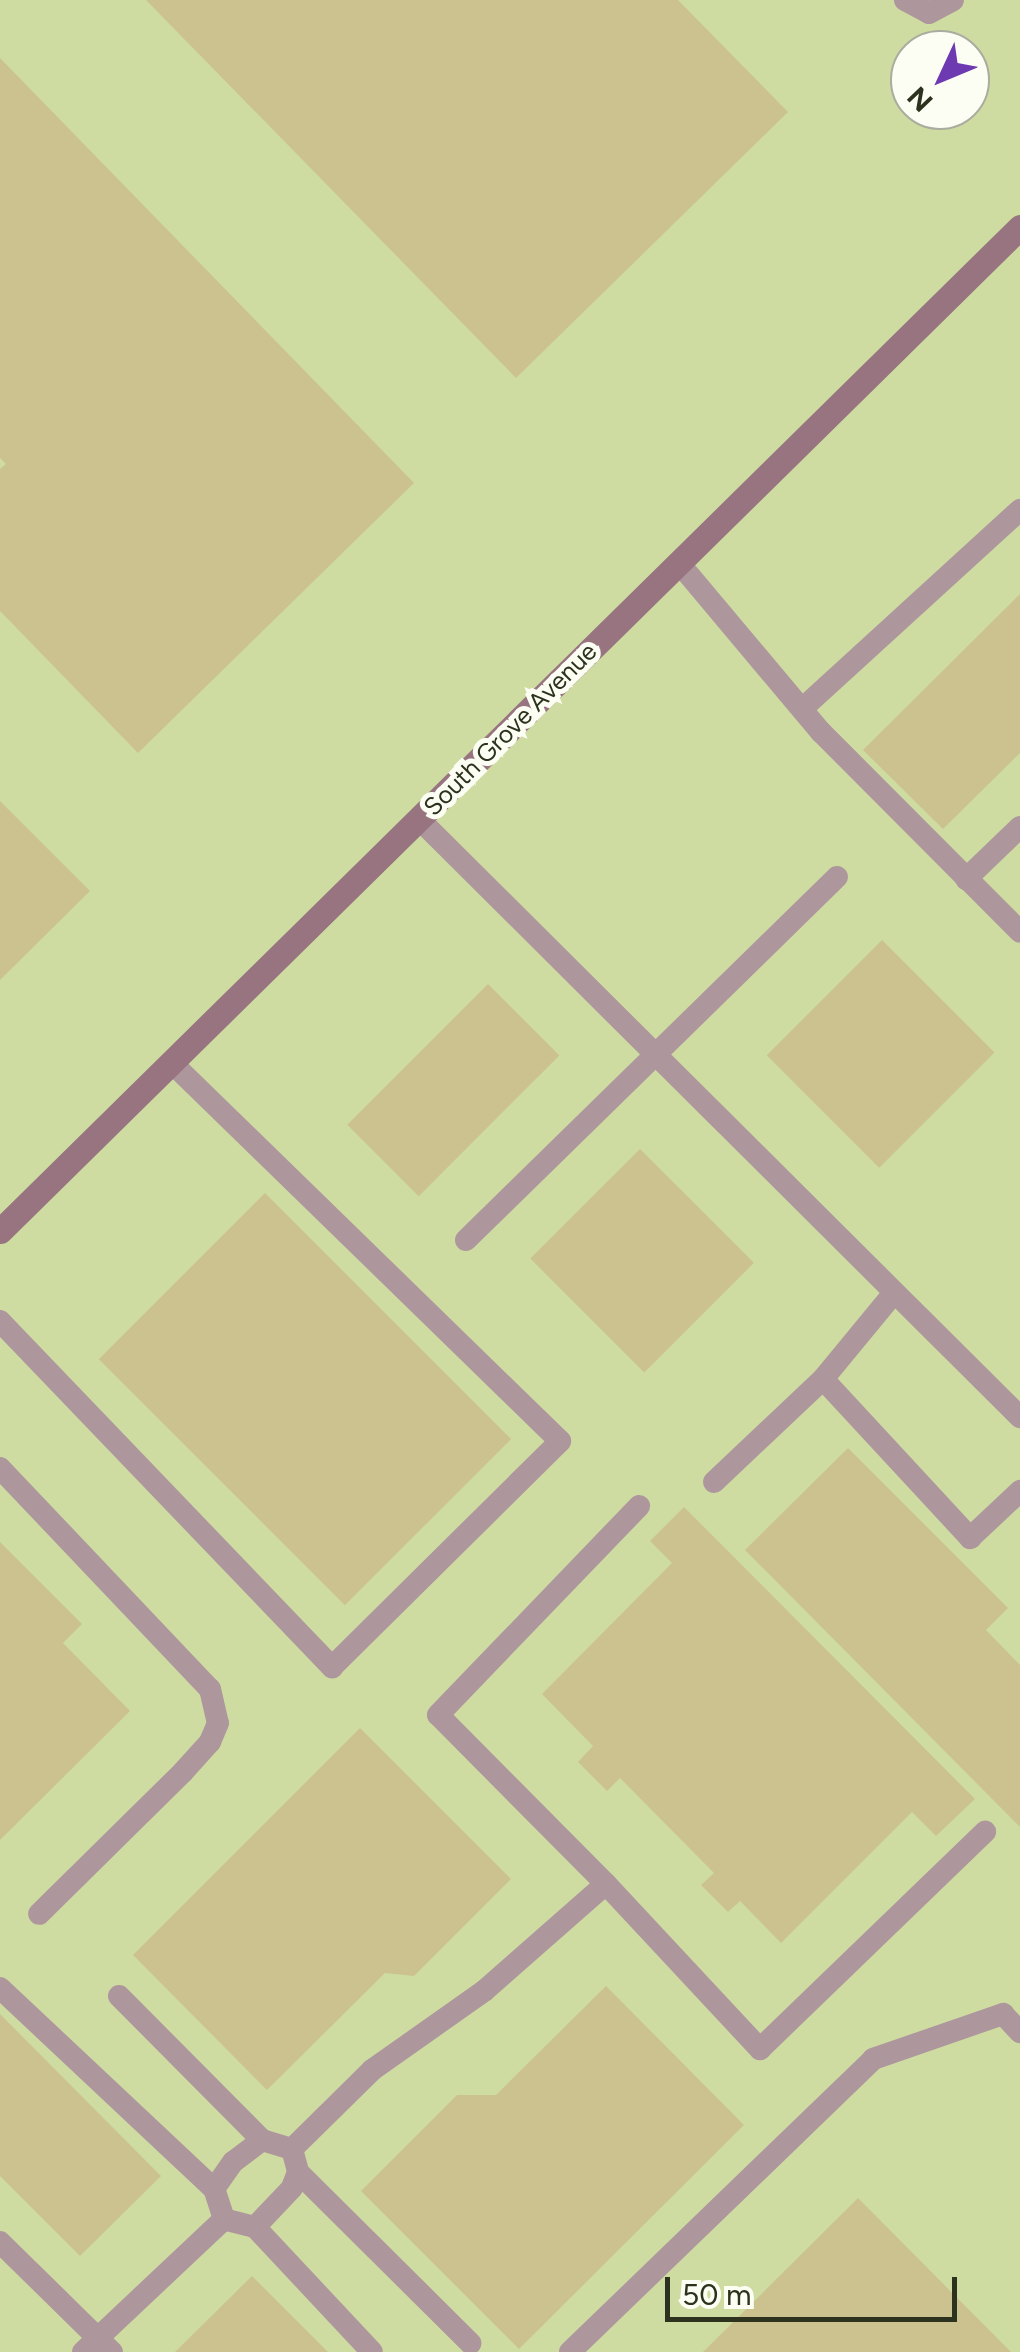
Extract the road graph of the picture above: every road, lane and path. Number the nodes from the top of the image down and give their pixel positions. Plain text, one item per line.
1 (906, 0) edge
2 (953, 0) edge
3 (1020, 228) edge
4 (1020, 510) edge
5 (679, 563) junction
6 (803, 708) junction
7 (418, 819) junction
8 (1020, 827) edge
9 (837, 877) dead end
10 (966, 879) junction
11 (1020, 932) edge
12 (657, 1056) junction
13 (171, 1062) junction
14 (0, 1230) edge
15 (466, 1240) dead end
16 (894, 1292) junction
17 (0, 1321) edge
18 (823, 1378) junction
19 (1020, 1418) edge
20 (0, 1468) edge
21 (714, 1482) dead end
22 (1020, 1491) edge
23 (639, 1506) dead end
24 (985, 1832) dead end
25 (606, 1884) junction
26 (38, 1914) dead end
27 (0, 1988) edge
28 (119, 1996) dead end
29 (1020, 2032) edge
30 (262, 2140) junction
31 (295, 2160) junction
32 (214, 2190) junction
33 (224, 2219) junction
34 (254, 2227) junction
35 (0, 2242) edge
36 (470, 2343) dead end
37 (98, 2347) edge
38 (372, 2352) edge
39 (570, 2352) edge

1 - 2 lane
3 - 5 main road, South Grove Avenue
4 - 6 lane
5 - 6 lane
5 - 7 main road, South Grove Avenue
6 - 10 lane
7 - 12 lane
7 - 13 main road, South Grove Avenue
8 - 10 lane
9 - 12 lane
10 - 11 lane
12 - 15 lane
12 - 16 lane
13 - 14 main road, South Grove Avenue
13 - 17 lane
16 - 18 lane
16 - 19 lane
18 - 21 lane
18 - 22 lane
20 - 26 lane
23 - 25 lane
24 - 25 lane
25 - 31 lane
27 - 32 lane
28 - 30 lane
29 - 39 lane
30 - 31 lane
30 - 32 lane
31 - 34 lane
31 - 36 lane
32 - 33 lane
33 - 34 lane
33 - 37 lane
34 - 38 lane
35 - 37 lane

